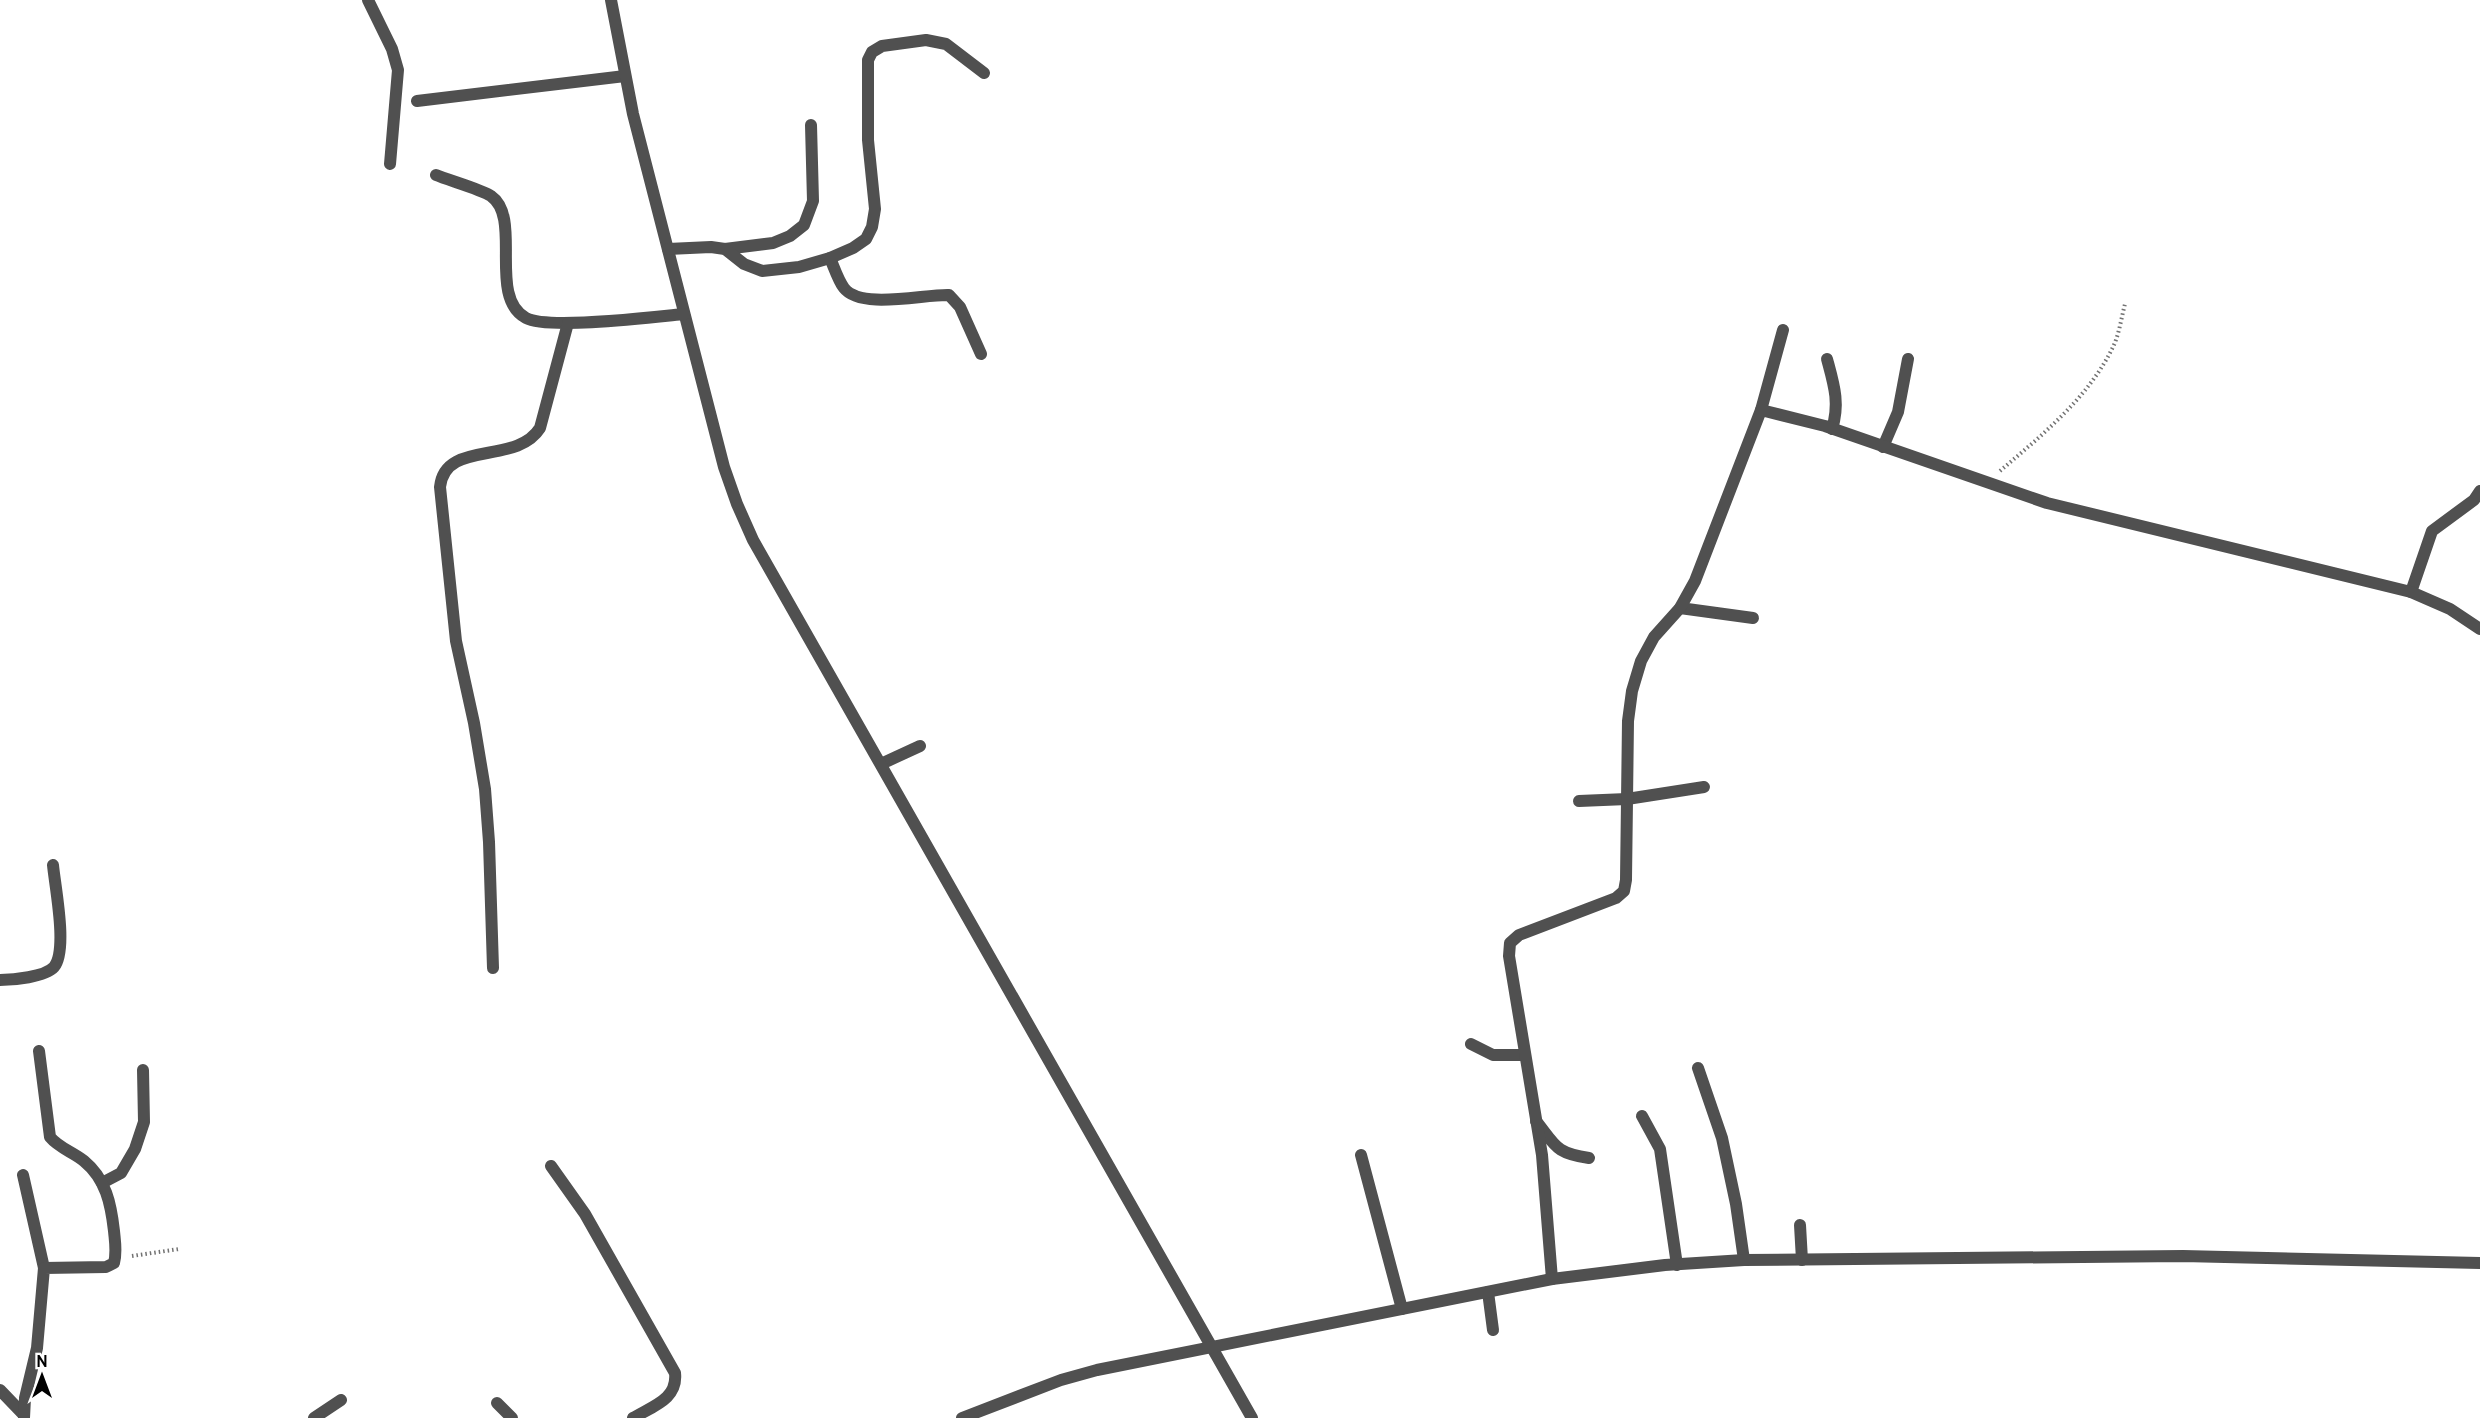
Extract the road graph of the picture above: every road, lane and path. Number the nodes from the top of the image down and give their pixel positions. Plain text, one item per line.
1 (368, 0) edge
2 (611, 0) edge
3 (984, 73) dead end
4 (625, 76) junction
5 (417, 101) dead end
6 (811, 125) dead end
7 (390, 164) dead end
8 (436, 175) dead end
9 (668, 249) junction
10 (725, 249) junction
11 (830, 258) junction
12 (2125, 304) dead end
13 (684, 314) junction
14 (568, 323) junction
15 (1783, 330) dead end
16 (981, 354) dead end
17 (1827, 359) dead end
18 (1908, 359) dead end
19 (1761, 410) junction
20 (1832, 429) junction
21 (1883, 447) junction
22 (1986, 483) junction
23 (2480, 491) edge
24 (2411, 592) junction
25 (1680, 608) junction
26 (1752, 618) dead end
27 (2480, 629) edge
28 (920, 746) dead end
29 (880, 764) junction
30 (1704, 788) dead end
31 (1627, 799) junction
32 (1579, 801) dead end
33 (53, 865) dead end
34 (493, 968) dead end
35 (0, 980) edge
36 (1472, 1044) dead end
37 (39, 1051) dead end
38 (1525, 1055) junction
39 (1698, 1068) dead end
40 (143, 1070) dead end
41 (1642, 1116) dead end
42 (1536, 1120) junction
43 (1361, 1155) dead end
44 (1589, 1158) dead end
45 (551, 1166) dead end
46 (23, 1175) dead end
47 (102, 1183) junction
48 (1800, 1225) dead end
49 (179, 1249) dead end
50 (117, 1254) junction
51 (1744, 1260) junction
52 (1802, 1260) junction
53 (2480, 1263) edge
54 (1677, 1265) junction
55 (44, 1268) junction
56 (1552, 1279) junction
57 (1488, 1292) junction
58 (1402, 1309) junction
59 (1493, 1330) dead end
60 (1211, 1346) junction
61 (0, 1390) edge
62 (341, 1400) dead end
63 (497, 1403) dead end
64 (23, 1416) edge
65 (314, 1418) edge
66 (512, 1418) edge
67 (633, 1418) edge
68 (962, 1418) edge
69 (1252, 1418) edge

1 - 7 street
2 - 4 street
3 - 11 street
4 - 5 street
4 - 9 street
6 - 10 street
8 - 14 street
9 - 10 street
9 - 13 street
10 - 11 street
11 - 16 street
12 - 22 path
13 - 14 street
13 - 29 street
14 - 34 street
15 - 19 street
17 - 20 street
18 - 21 street
19 - 20 street
19 - 25 street
20 - 21 street
21 - 22 street
22 - 24 street
23 - 24 street
24 - 27 street
25 - 26 street
25 - 31 street
28 - 29 street
29 - 60 street
30 - 31 street
31 - 32 street
31 - 38 street
33 - 35 street
36 - 38 street
37 - 47 street
38 - 42 street
39 - 51 street
40 - 47 street
41 - 54 street
42 - 44 street
42 - 56 street
43 - 58 street
45 - 67 street
46 - 55 street
47 - 50 street
48 - 52 street
49 - 50 path
50 - 55 street
51 - 52 street
51 - 54 street
52 - 53 street
54 - 56 street
55 - 64 street
56 - 57 street
57 - 58 street
57 - 59 street
58 - 60 street
60 - 68 street
60 - 69 street
61 - 64 street
62 - 65 street
63 - 66 street

